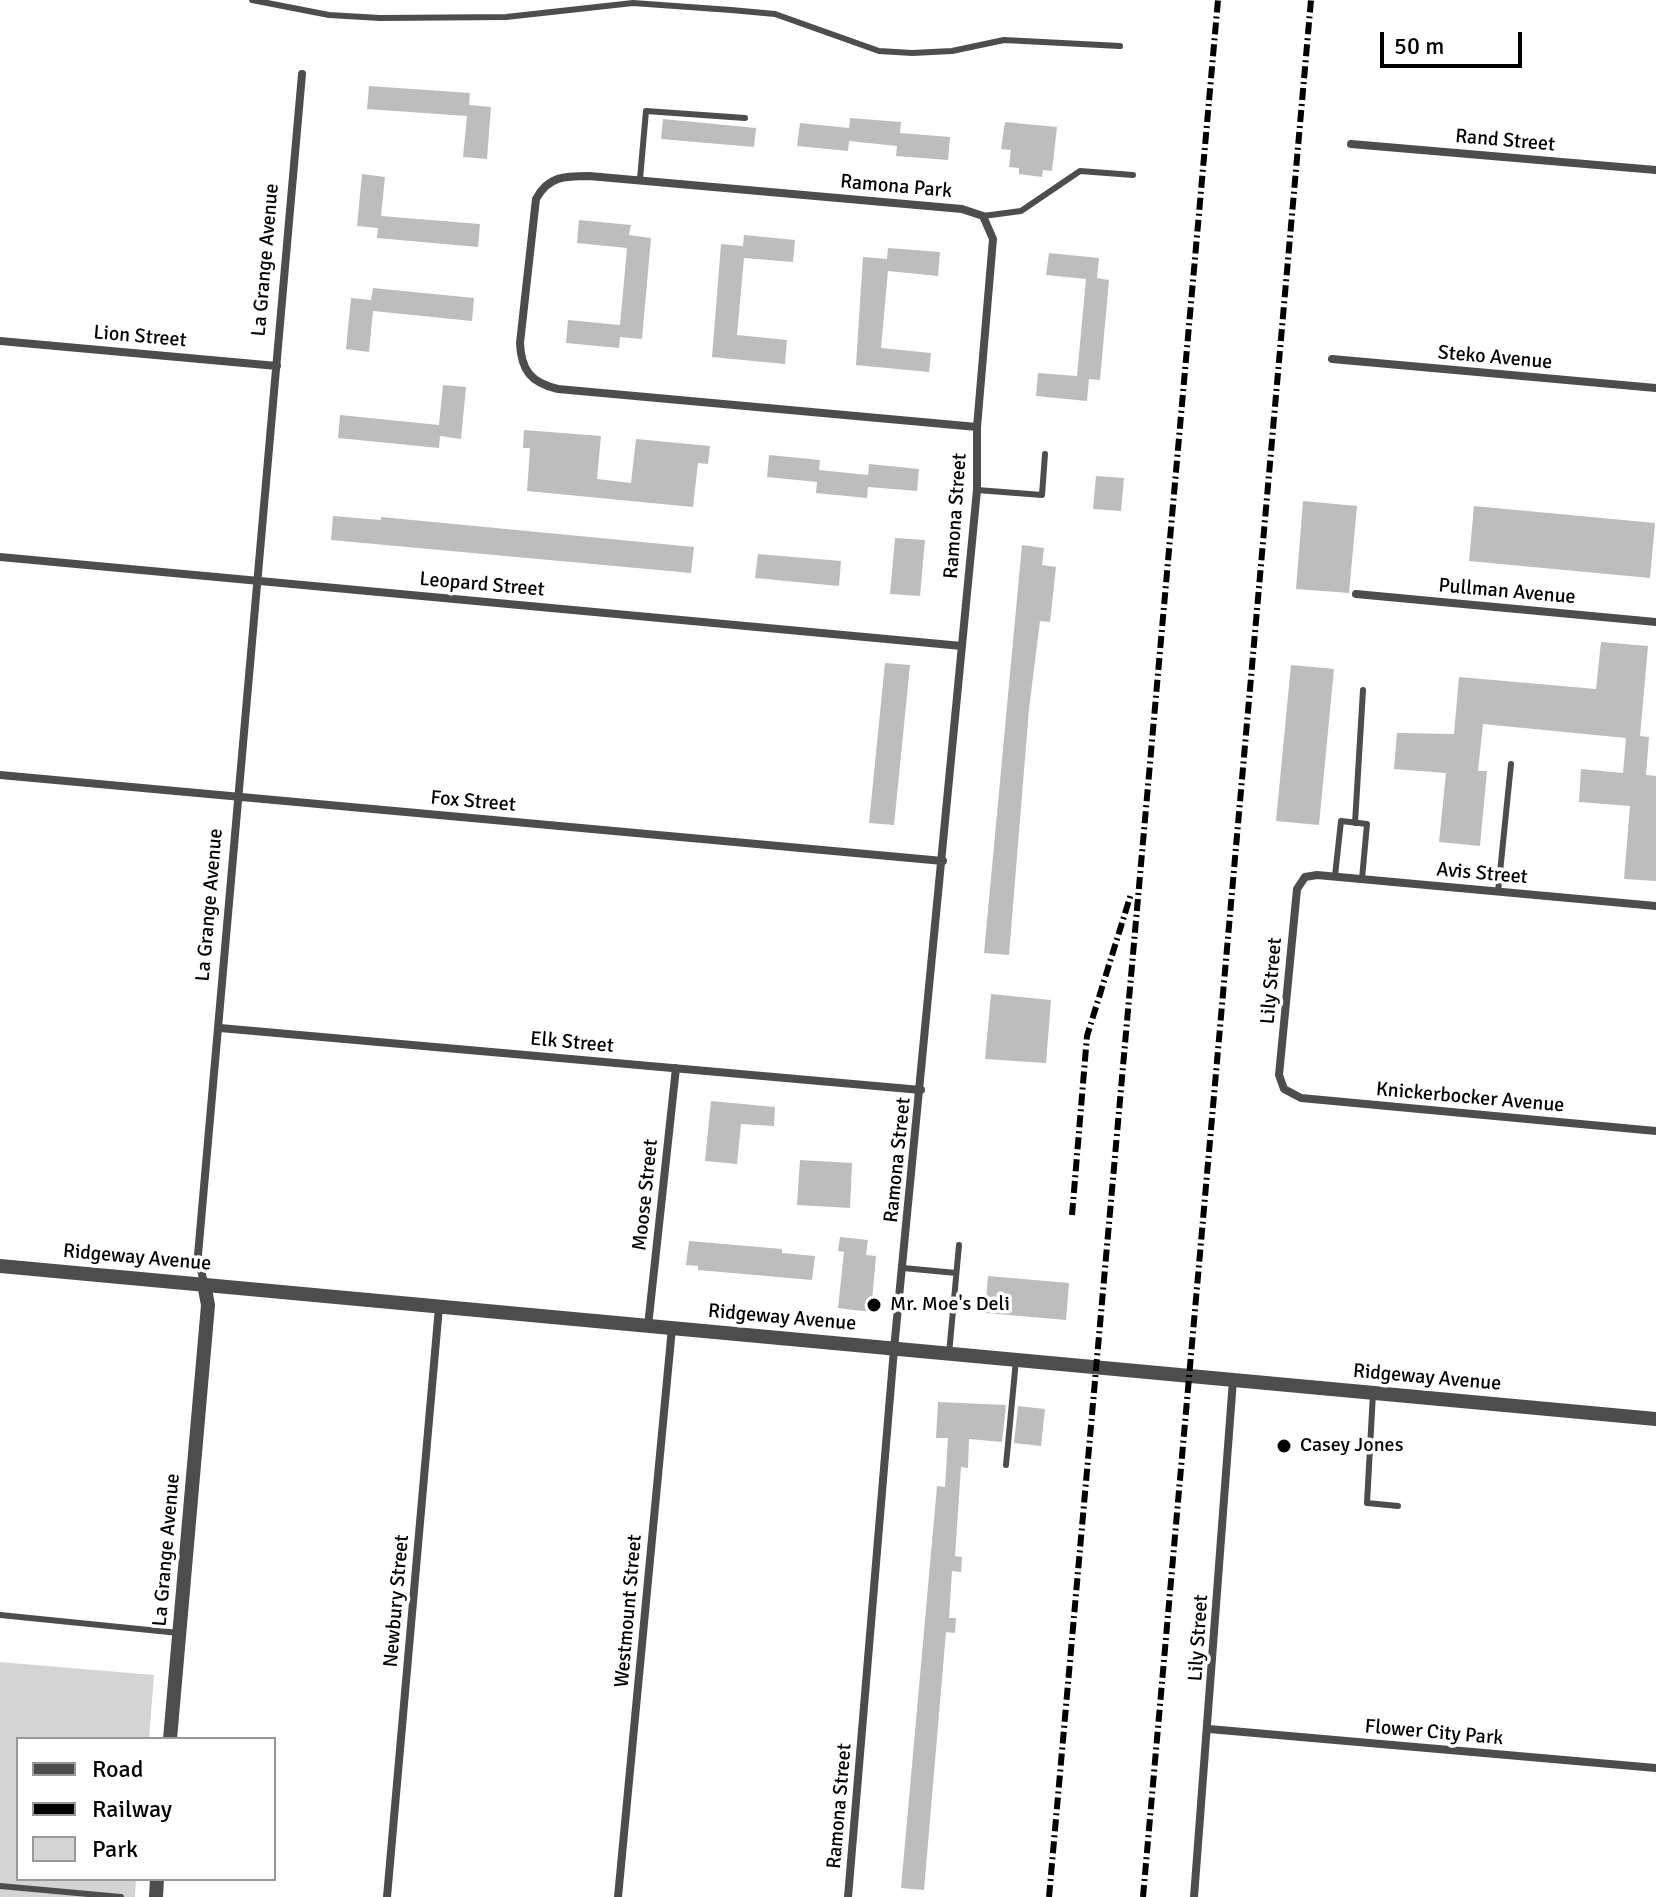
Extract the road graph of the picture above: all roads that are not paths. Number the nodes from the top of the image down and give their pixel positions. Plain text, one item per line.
1 (252, 0) edge
2 (1120, 46) dead end
3 (302, 74) dead end
4 (745, 118) dead end
5 (1351, 144) dead end
6 (1656, 170) edge
7 (1133, 175) dead end
8 (640, 179) junction
9 (983, 216) junction
10 (0, 341) edge
11 (1332, 359) dead end
12 (277, 366) junction
13 (1656, 388) edge
14 (977, 427) junction
15 (1045, 454) dead end
16 (977, 490) junction
17 (0, 557) edge
18 (258, 580) junction
19 (1356, 594) dead end
20 (1656, 622) edge
21 (962, 646) junction
22 (1363, 690) dead end
23 (1511, 764) dead end
24 (0, 775) edge
25 (239, 797) junction
26 (1355, 823) junction
27 (943, 861) junction
28 (1335, 876) junction
29 (1305, 877) joint
30 (1362, 879) junction
31 (1498, 892) junction
32 (1656, 906) edge
33 (220, 1028) junction
34 (676, 1068) junction
35 (1284, 1089) joint
36 (921, 1090) junction
37 (1656, 1131) edge
38 (959, 1245) dead end
39 (0, 1266) edge
40 (903, 1268) junction
41 (956, 1273) junction
42 (204, 1284) junction
43 (439, 1307) junction
44 (648, 1326) junction
45 (672, 1328) junction
46 (894, 1349) junction
47 (949, 1354) junction
48 (1016, 1360) junction
49 (1233, 1380) junction
50 (1373, 1393) junction
51 (1656, 1419) edge
52 (1006, 1465) dead end
53 (1398, 1506) dead end
54 (0, 1615) edge
55 (179, 1633) junction
56 (1209, 1729) junction
57 (170, 1737) edge
58 (1656, 1768) edge
59 (0, 1886) edge
60 (102, 1896) edge
61 (121, 1897) edge
62 (387, 1897) edge
63 (618, 1897) edge
64 (848, 1897) edge
65 (1194, 1897) edge

1 - 2 lane
3 - 12 street, La Grange Avenue
4 - 8 lane
5 - 6 street, Rand Street
7 - 9 lane
8 - 9 street, Ramona Park
8 - 14 street, Ramona Park
9 - 14 street
10 - 12 street, Lion Street
11 - 13 street, Steko Avenue
12 - 18 street, La Grange Avenue
14 - 16 street, Ramona Street
15 - 16 lane
16 - 21 street, Ramona Street
17 - 18 street, Leopard Street
18 - 21 street, Leopard Street
18 - 25 street, La Grange Avenue
19 - 20 street, Pullman Avenue
21 - 27 street, Ramona Street
22 - 26 lane
23 - 31 lane
24 - 25 street, Fox Street
25 - 27 street, Fox Street
25 - 33 street, La Grange Avenue
26 - 28 lane
26 - 30 lane
27 - 36 street, Ramona Street
28 - 29 street, Avis Street
28 - 30 street, Avis Street
29 - 35 street, Lily Street
30 - 31 street, Avis Street
31 - 32 street, Avis Street
33 - 34 street, Elk Street
33 - 42 street, La Grange Avenue
34 - 36 street, Elk Street
34 - 44 street, Moose Street
35 - 37 street, Knickerbocker Avenue
36 - 40 street, Ramona Street
38 - 41 lane
39 - 42 street, Ridgeway Avenue
40 - 41 lane
40 - 46 street, Ramona Street
41 - 47 lane
42 - 43 street, Ridgeway Avenue
42 - 55 street, La Grange Avenue
43 - 44 street, Ridgeway Avenue
43 - 62 street, Newbury Street
44 - 45 street, Ridgeway Avenue
45 - 46 street, Ridgeway Avenue
45 - 63 street, Westmount Street
46 - 47 street, Ridgeway Avenue
46 - 64 street, Ramona Street
47 - 48 street, Ridgeway Avenue
48 - 49 street, Ridgeway Avenue
48 - 52 lane
49 - 50 street, Ridgeway Avenue
49 - 56 street, Lily Street
50 - 51 street, Ridgeway Avenue
50 - 53 lane
54 - 55 lane
55 - 57 street, La Grange Avenue
56 - 58 street, Flower City Park
56 - 65 street, Lily Street
59 - 60 lane
60 - 61 lane

